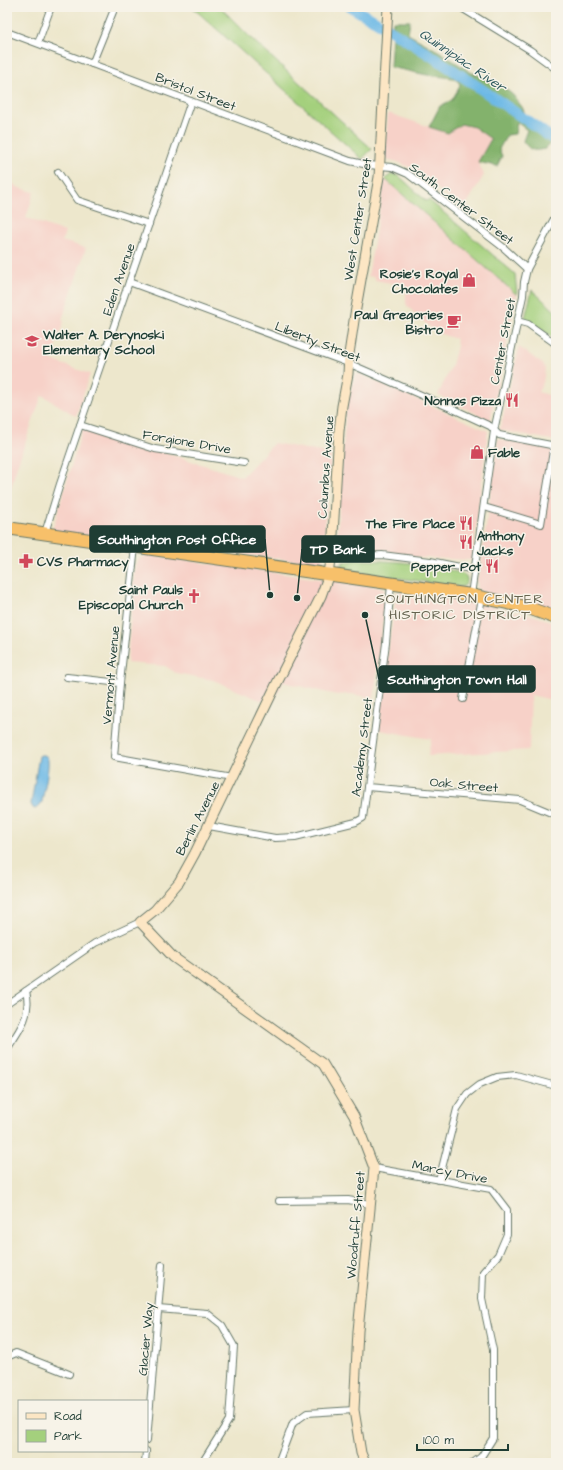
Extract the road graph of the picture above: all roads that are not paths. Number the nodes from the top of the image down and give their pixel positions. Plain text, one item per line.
1 (51, 7) edge
2 (115, 7) edge
3 (388, 7) edge
4 (460, 7) edge
5 (7, 32) edge
6 (38, 43) junction
7 (92, 64) junction
8 (556, 69) edge
9 (191, 101) junction
10 (379, 166) junction
11 (58, 172) dead end
12 (556, 215) edge
13 (149, 224) junction
14 (527, 269) junction
15 (129, 282) junction
16 (518, 321) junction
17 (556, 344) edge
18 (348, 363) junction
19 (80, 425) junction
20 (494, 431) junction
21 (555, 445) edge
22 (244, 463) dead end
23 (484, 506) junction
24 (7, 528) edge
25 (46, 534) junction
26 (135, 547) junction
27 (332, 557) junction
28 (475, 570) junction
29 (329, 574) junction
30 (391, 584) junction
31 (476, 597) junction
32 (556, 618) edge
33 (67, 677) dead end
34 (120, 683) junction
35 (463, 699) dead end
36 (232, 778) junction
37 (367, 787) junction
38 (556, 815) edge
39 (209, 826) junction
40 (140, 922) junction
41 (26, 991) junction
42 (7, 995) edge
43 (8, 1003) edge
44 (7, 1049) edge
45 (556, 1086) edge
46 (374, 1168) junction
47 (439, 1180) junction
48 (279, 1201) dead end
49 (370, 1204) junction
50 (162, 1265) dead end
51 (158, 1309) junction
52 (7, 1357) edge
53 (69, 1374) dead end
54 (354, 1410) junction
55 (148, 1428) edge
56 (146, 1452) edge
57 (145, 1463) edge
58 (202, 1463) edge
59 (278, 1463) edge
60 (365, 1463) edge
61 (473, 1463) edge

1 - 6 street
2 - 7 street
3 - 10 street, West Center Street
4 - 8 street
5 - 6 street, Bristol Street
6 - 7 street, Bristol Street
7 - 9 street, Bristol Street
9 - 10 street, Bristol Street
9 - 13 street, Eden Avenue
10 - 14 street, South Center Street
10 - 18 street, West Center Street
11 - 13 street
12 - 14 street, Center Street
13 - 15 street, Eden Avenue
14 - 16 street, Center Street
15 - 18 street, Liberty Street
15 - 19 street, Eden Avenue
16 - 17 street
16 - 20 street, Center Street
18 - 20 street, Liberty Street
18 - 27 street, Columbus Avenue
19 - 22 street, Forgione Drive
19 - 25 street, Eden Avenue
20 - 21 street, Liberty Street
20 - 23 street, Center Street
21 - 23 street
23 - 28 street, Center Street
24 - 25 highway
25 - 26 highway
26 - 29 highway
26 - 34 street, Vermont Avenue
27 - 28 street
27 - 29 street, Columbus Avenue
28 - 31 street, Center Street
29 - 30 highway
29 - 36 street, Berlin Avenue
30 - 31 highway
30 - 37 street, Academy Street
31 - 32 highway
31 - 35 street, Center Street
33 - 34 street
34 - 36 street, Vermont Avenue
36 - 39 street, Berlin Avenue
37 - 38 street, Oak Street
37 - 39 street, Academy Street
39 - 40 street, Berlin Avenue
40 - 41 street, Berlin Avenue
40 - 46 street, Woodruff Street
41 - 43 street, Berlin Avenue
41 - 44 street
42 - 43 street
45 - 47 street
46 - 47 street, Marcy Drive
46 - 49 street, Woodruff Street
47 - 61 street, Marcy Drive
48 - 49 street
49 - 54 street, Woodruff Street
50 - 51 street, Glacier Way
51 - 55 street, Glacier Way
51 - 58 street
52 - 53 street
54 - 59 street
54 - 60 street, Woodruff Street
56 - 57 street

